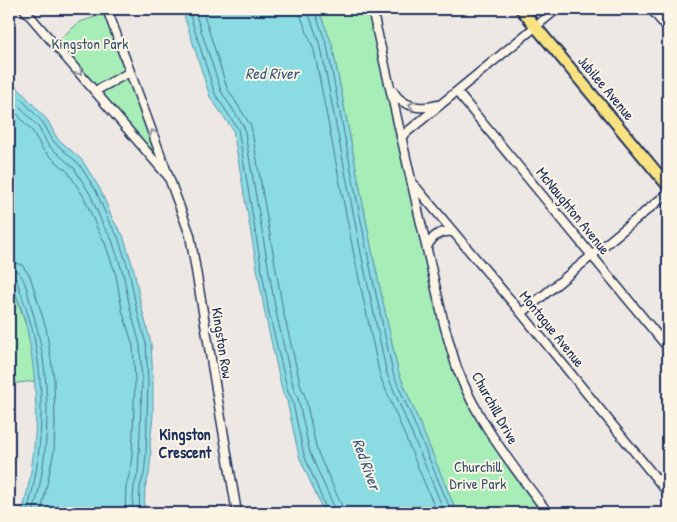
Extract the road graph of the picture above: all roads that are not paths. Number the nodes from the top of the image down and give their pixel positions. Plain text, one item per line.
1 (24, 9) edge
2 (107, 9) edge
3 (372, 9) edge
4 (521, 9) edge
5 (557, 9) edge
6 (651, 9) edge
7 (536, 26) junction
8 (668, 29) edge
9 (130, 72) junction
10 (390, 85) junction
11 (95, 91) junction
12 (457, 92) junction
13 (442, 104) junction
14 (401, 137) junction
15 (170, 179) junction
16 (413, 184) junction
17 (668, 186) edge
18 (668, 193) edge
19 (453, 232) junction
20 (427, 247) junction
21 (592, 256) junction
22 (522, 313) junction
23 (668, 348) edge
24 (668, 493) edge
25 (237, 513) edge
26 (548, 513) edge

1 -> 11 street
2 - 9 street
3 - 10 street, Churchill Drive
4 - 7 main road, Jubilee Avenue
5 - 7 street
6 - 8 street
7 - 12 street
7 - 17 main road, Jubilee Avenue
9 - 11 street
15 -> 9 street
13 -> 10 street
10 - 14 street, Churchill Drive
11 - 15 street
12 - 13 street
12 - 21 street, McNaughton Avenue
13 - 14 street
14 - 16 street, Churchill Drive
15 - 25 street, Kingston Row
16 - 19 street, Montague Avenue
16 - 20 street, Churchill Drive
18 - 21 street
19 - 20 street
19 - 22 street, Montague Avenue
20 - 26 street, Churchill Drive
21 - 22 street
21 - 23 street, McNaughton Avenue
22 - 24 street, Montague Avenue

